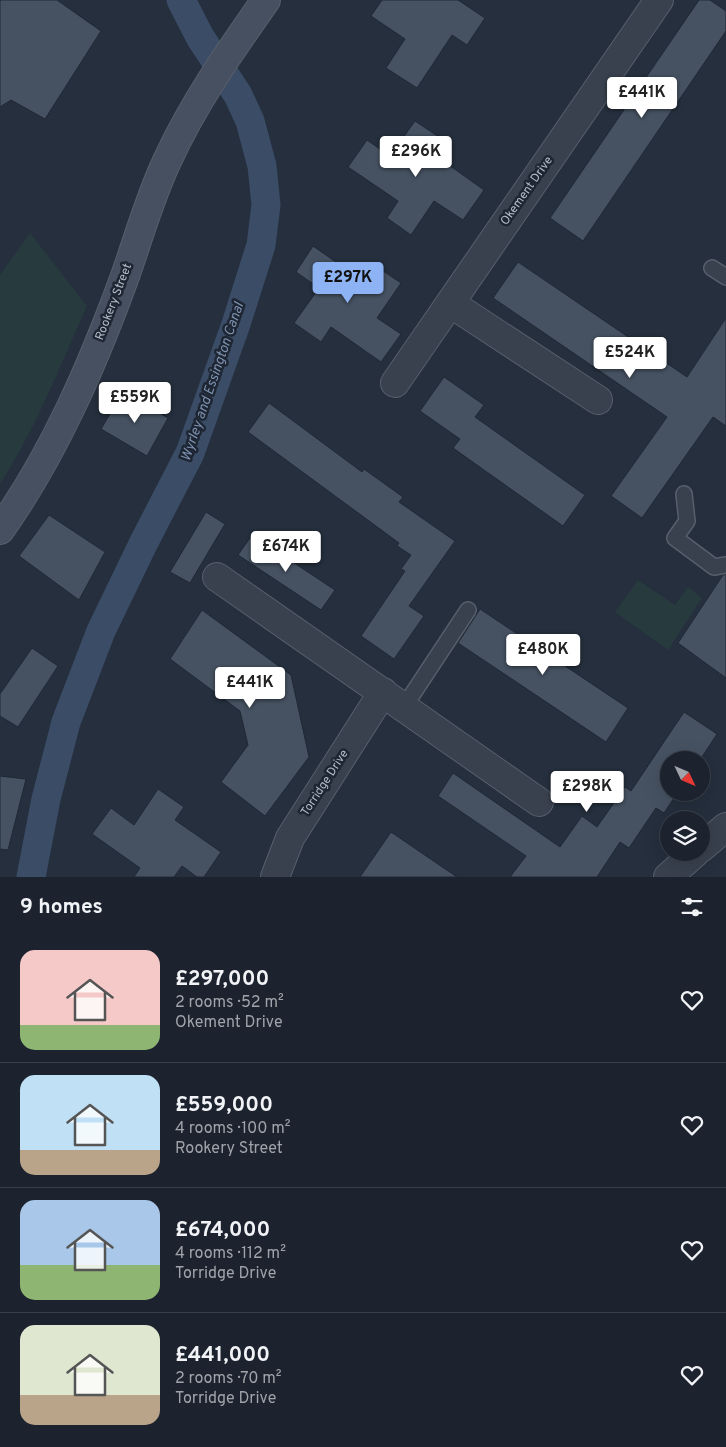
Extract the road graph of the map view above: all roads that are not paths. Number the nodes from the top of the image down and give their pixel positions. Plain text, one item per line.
1 (659, 0) edge
2 (260, 8) edge
3 (712, 268) dead end
4 (726, 277) edge
5 (450, 303) junction
6 (394, 383) dead end
7 (598, 400) dead end
8 (684, 494) dead end
9 (0, 530) edge
10 (726, 565) edge
11 (217, 578) dead end
12 (468, 610) dead end
13 (394, 700) junction
14 (539, 802) dead end
15 (726, 826) edge
16 (710, 840) edge
17 (686, 861) edge
18 (276, 876) edge
19 (668, 877) edge

1 - 5 street, Okement Drive
2 - 9 street, Rookery Street
3 - 4 lane
5 - 6 street, Okement Drive
5 - 7 street
8 - 10 lane
11 - 13 street
12 - 13 lane
13 - 14 street
13 - 18 street, Torridge Drive
15 - 16 street
17 - 19 street

